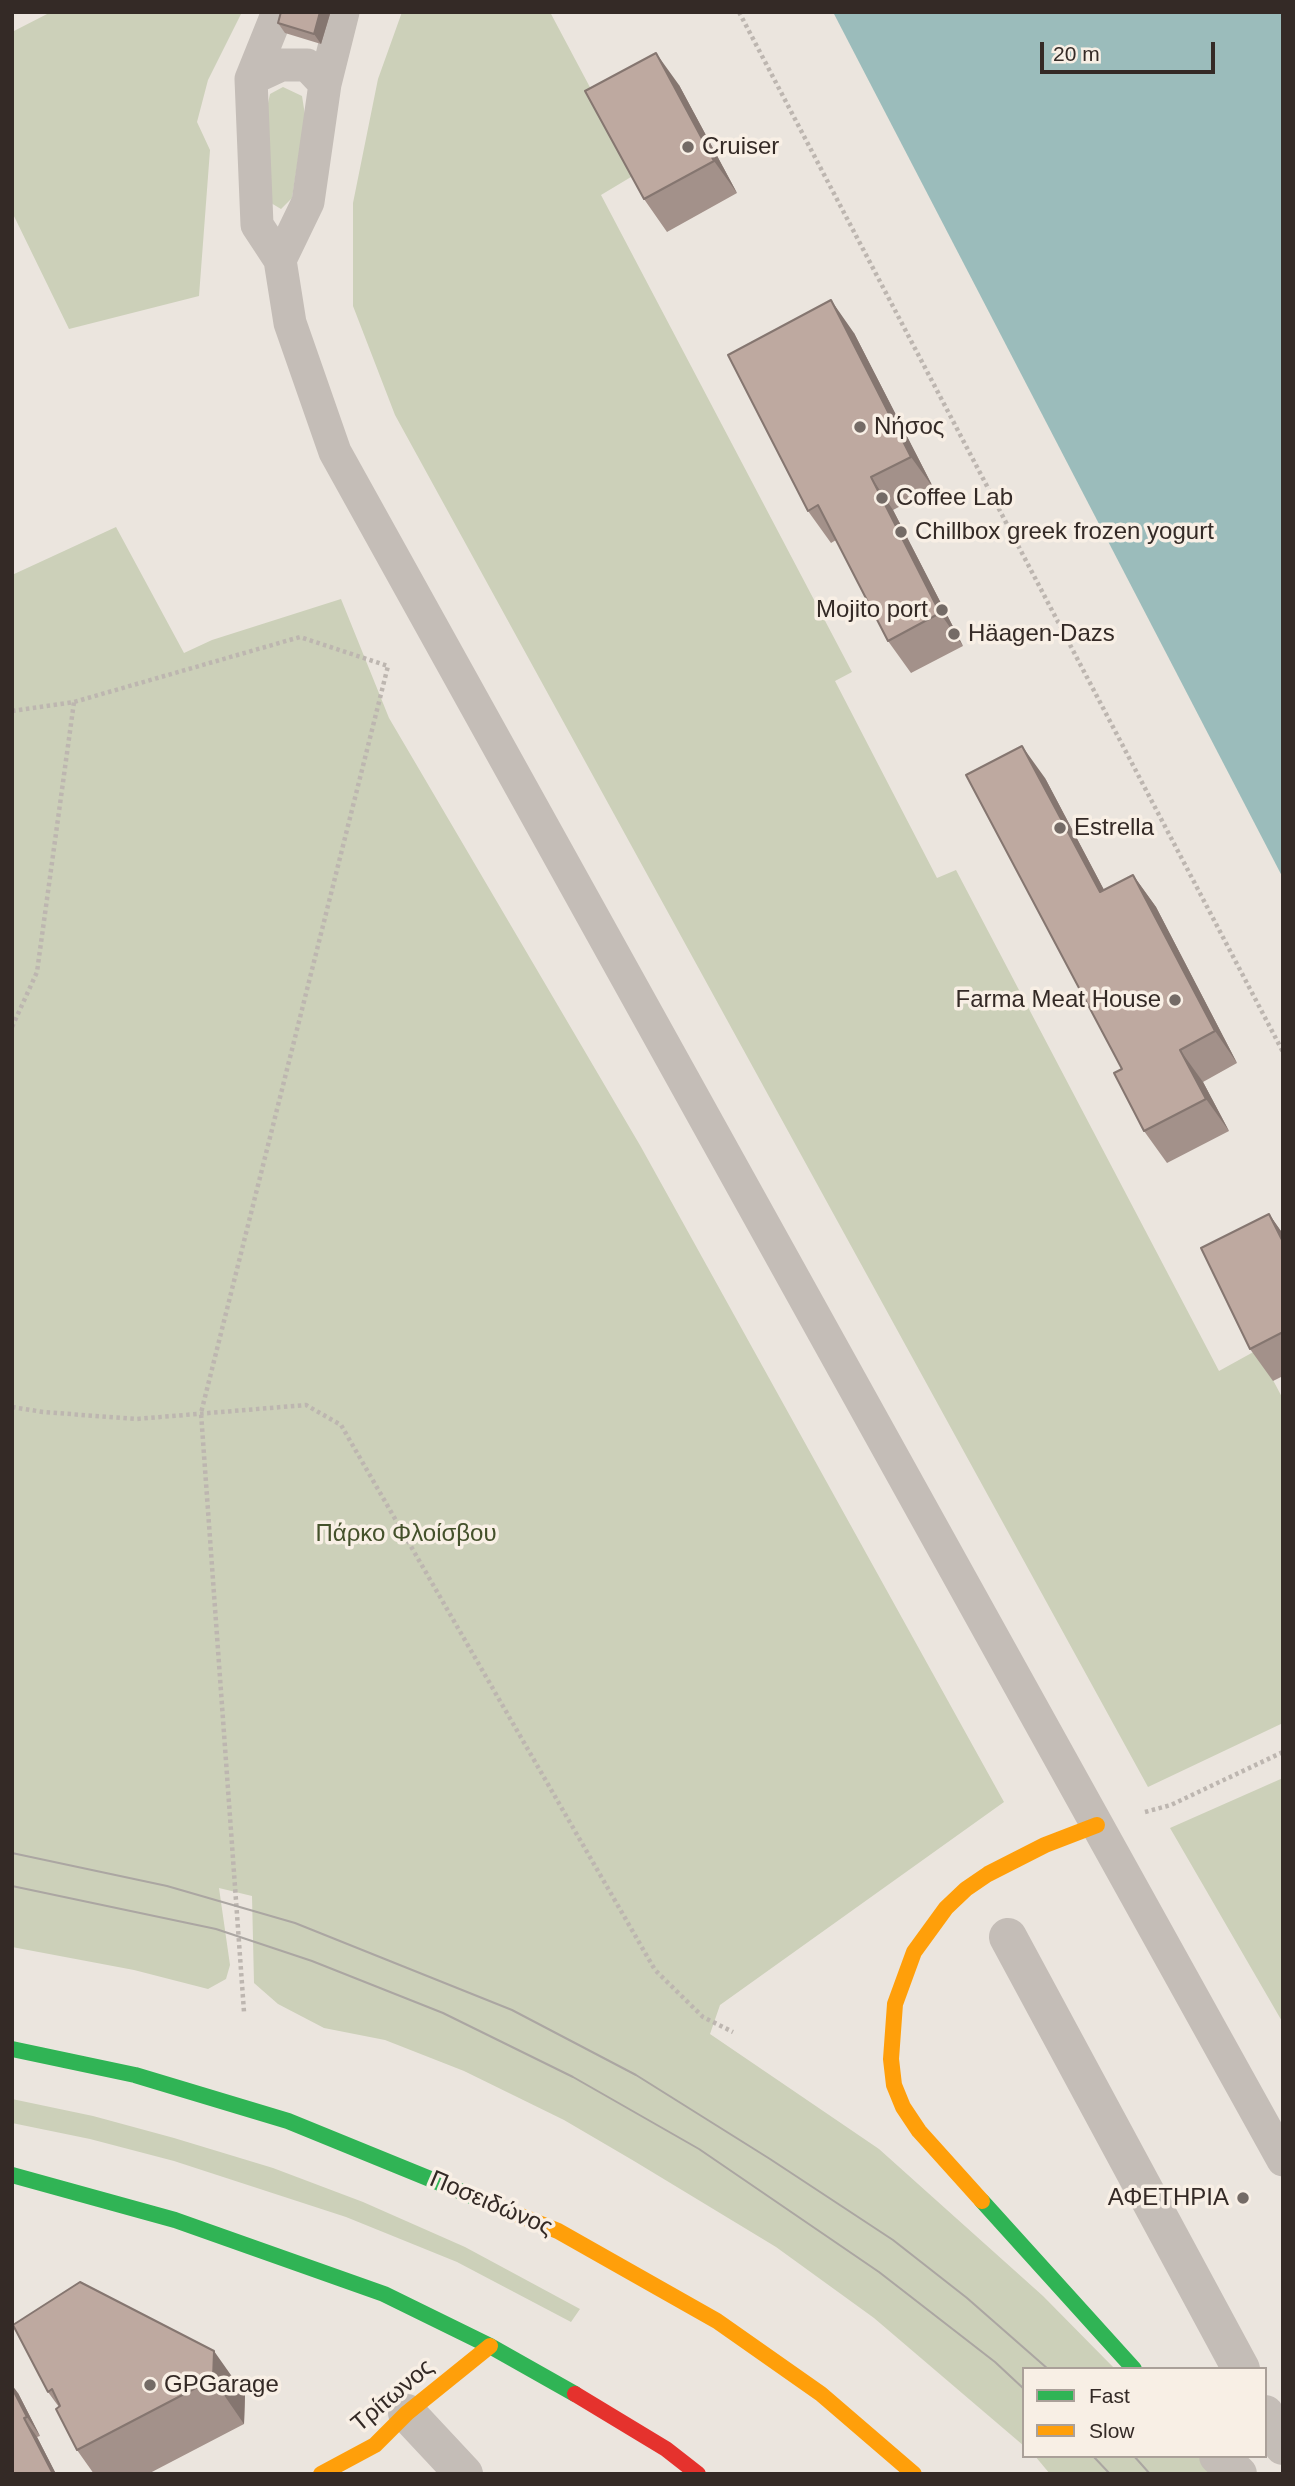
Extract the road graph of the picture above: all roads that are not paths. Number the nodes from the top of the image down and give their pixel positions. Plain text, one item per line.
1 (278, 12) edge
2 (343, 12) edge
3 (251, 79) junction
4 (325, 83) junction
5 (280, 260) junction
6 (1097, 1825) junction
7 (1009, 1937) dead end
8 (12, 2049) edge
9 (1283, 2160) edge
10 (12, 2175) edge
11 (490, 2346) junction
12 (1132, 2367) edge
13 (1240, 2367) edge
14 (407, 2413) junction
15 (1267, 2418) edge
16 (1283, 2446) edge
17 (1220, 2458) edge
18 (321, 2474) edge
19 (464, 2474) edge
20 (698, 2474) edge
21 (914, 2474) edge
22 (1238, 2474) edge

1 - 3 lane
2 - 4 lane
3 - 4 lane
3 - 5 lane
4 - 5 lane
5 - 6 lane
6 - 9 lane
6 - 12 main road
7 - 13 street
8 - 21 main road, Ποσειδώνος
10 - 11 main road
11 - 14 main road, Τρίτωνος
11 - 20 main road
14 - 18 main road, Τρίτωνος
14 - 19 street
15 - 16 street
17 - 22 street

